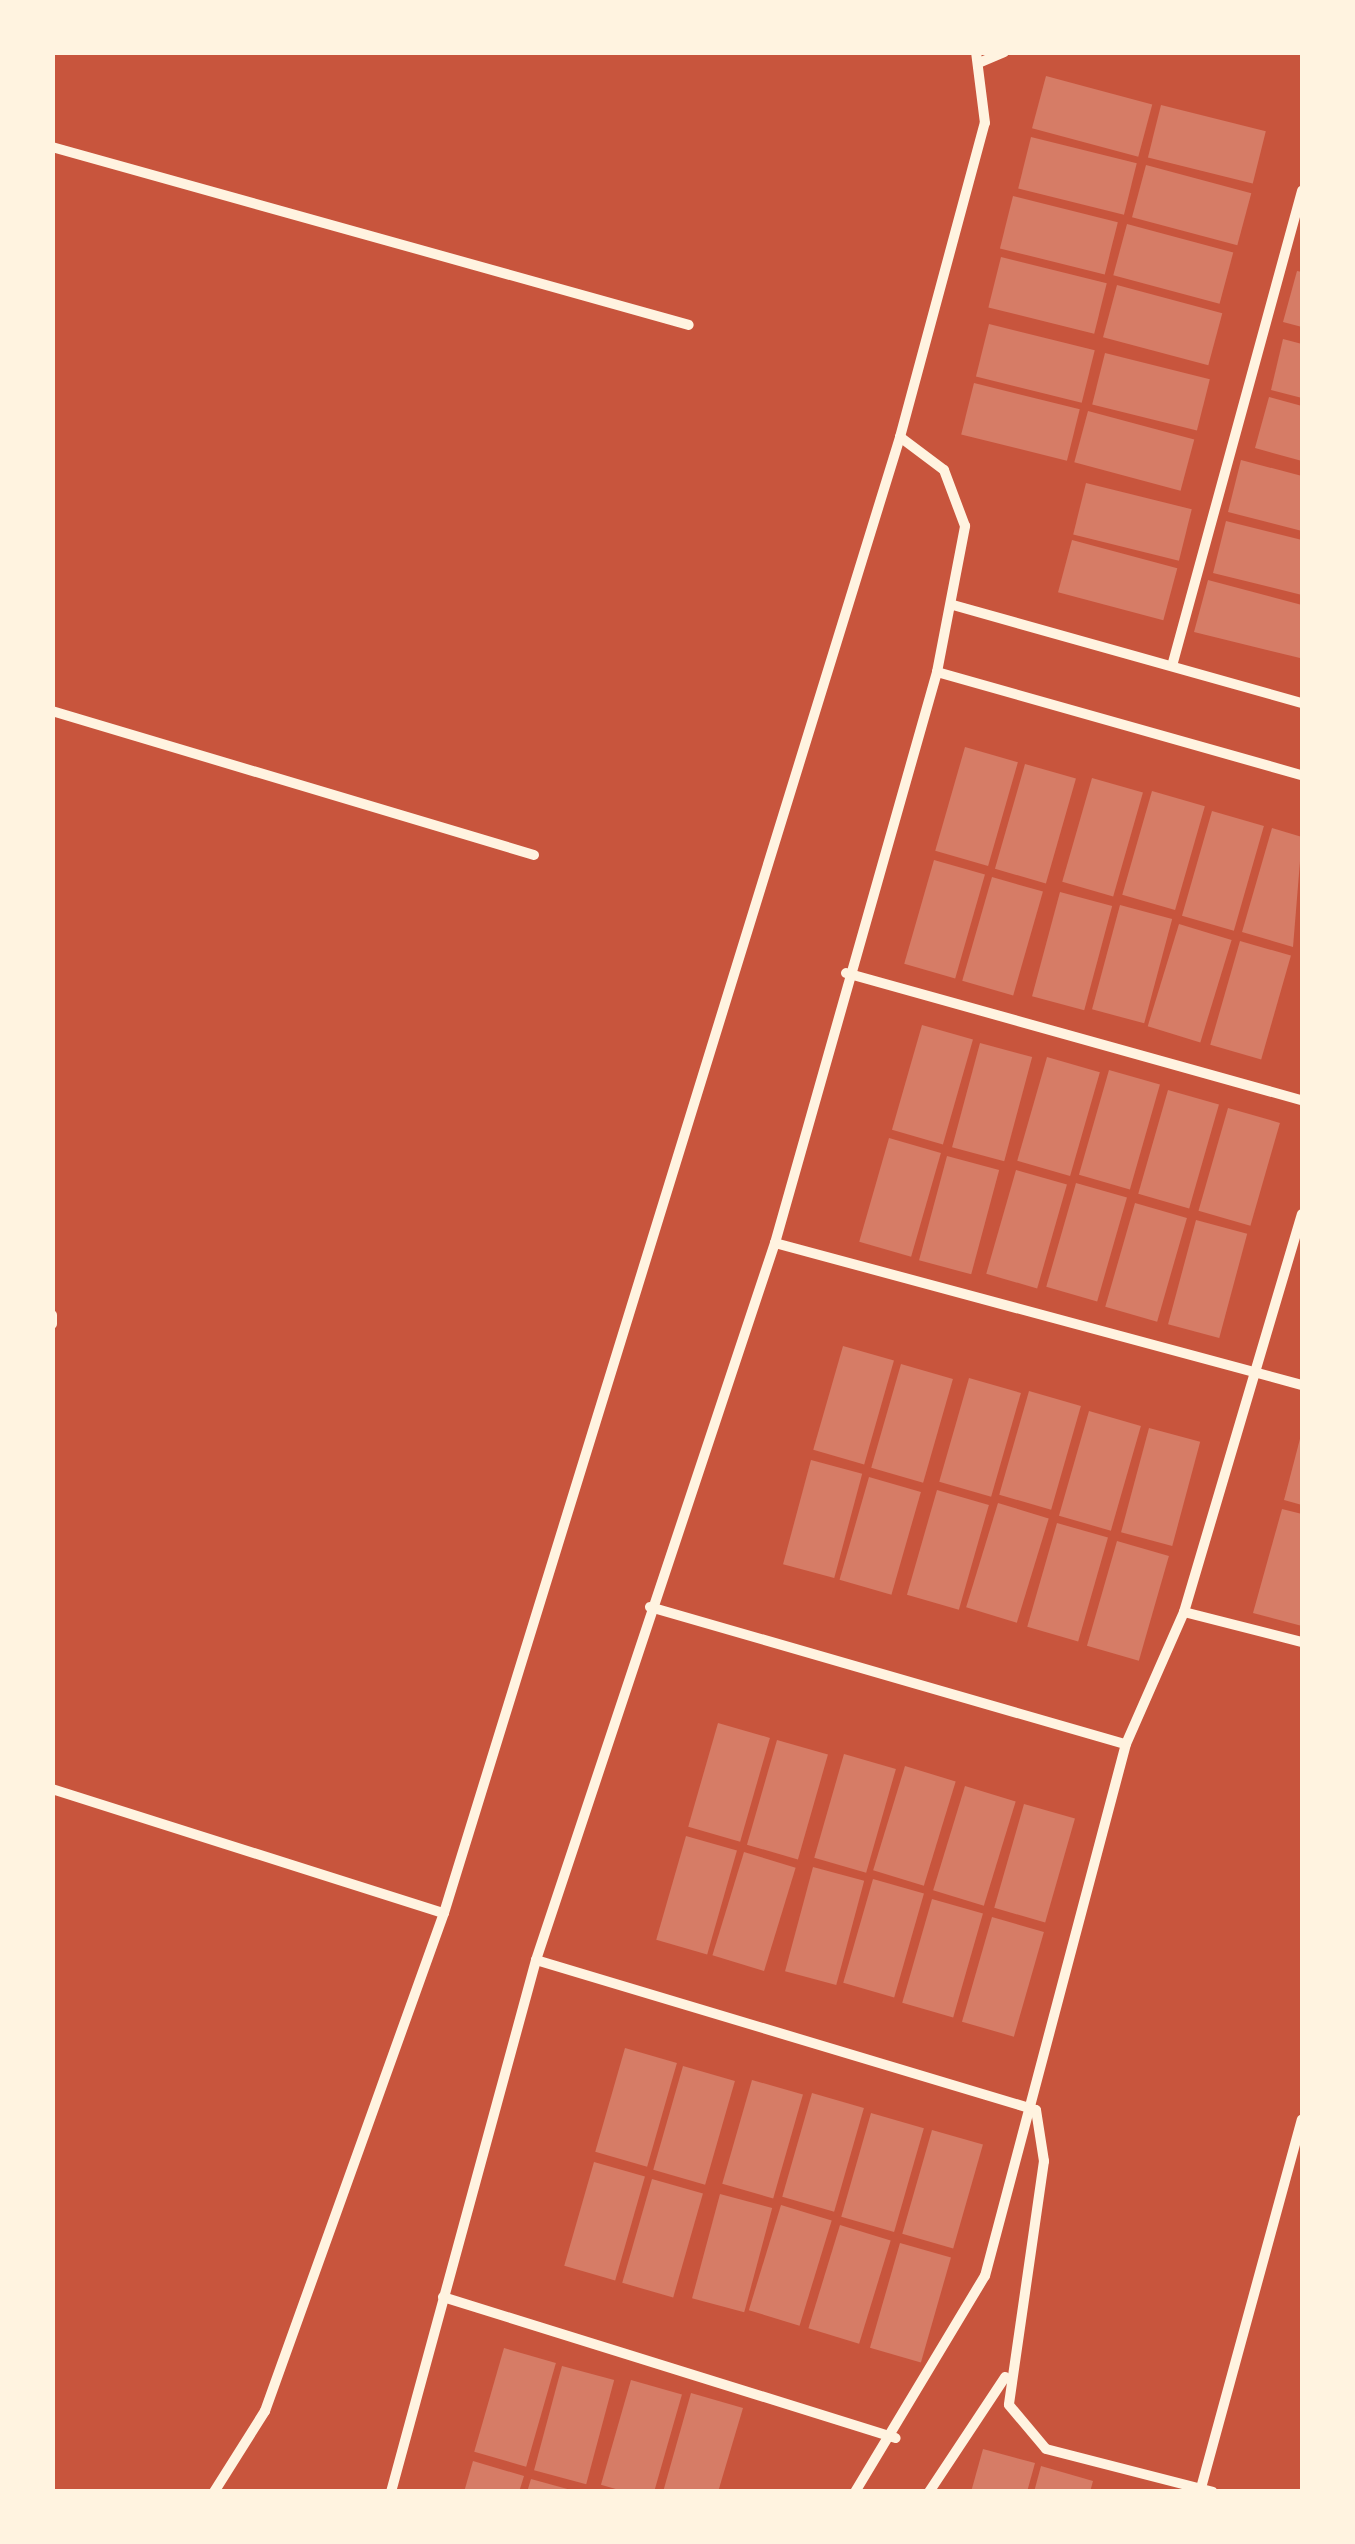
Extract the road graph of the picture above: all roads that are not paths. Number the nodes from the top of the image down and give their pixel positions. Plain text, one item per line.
1 (1004, 52) edge
2 (979, 57) edge
3 (52, 147) edge
4 (1302, 190) edge
5 (689, 325) dead end
6 (900, 437) junction
7 (953, 606) junction
8 (1172, 666) junction
9 (938, 672) junction
10 (1302, 703) edge
11 (52, 711) edge
12 (1302, 775) edge
13 (534, 854) dead end
14 (846, 973) junction
15 (1302, 1100) edge
16 (1302, 1214) edge
17 (775, 1243) junction
18 (52, 1316) edge
19 (52, 1324) edge
20 (1259, 1373) junction
21 (1302, 1384) edge
22 (650, 1607) junction
23 (1184, 1612) junction
24 (1302, 1642) edge
25 (1126, 1744) junction
26 (52, 1789) edge
27 (444, 1913) junction
28 (536, 1960) junction
29 (1036, 2110) junction
30 (1302, 2120) edge
31 (443, 2296) junction
32 (1006, 2376) junction
33 (896, 2438) junction
34 (1207, 2490) edge
35 (214, 2492) edge
36 (391, 2492) edge
37 (855, 2492) edge
38 (929, 2492) edge

1 - 2 street
2 - 6 street
3 - 5 street
4 - 8 street
6 - 7 street
6 - 27 street
7 - 8 street
7 - 9 street
8 - 10 street
9 - 12 street
9 - 14 street
11 - 13 street
14 - 15 street
14 - 17 street
16 - 20 street
17 - 20 street
17 - 22 street
18 - 19 street
20 - 21 street
20 - 23 street
22 - 25 street
22 - 28 street
23 - 24 street
23 - 25 street
25 - 29 street
26 - 27 street
27 - 35 street
28 - 29 street
28 - 31 street
29 - 32 street
29 - 33 street
30 - 34 street
31 - 33 street
31 - 36 street
32 - 34 street
32 - 38 street
33 - 37 street

